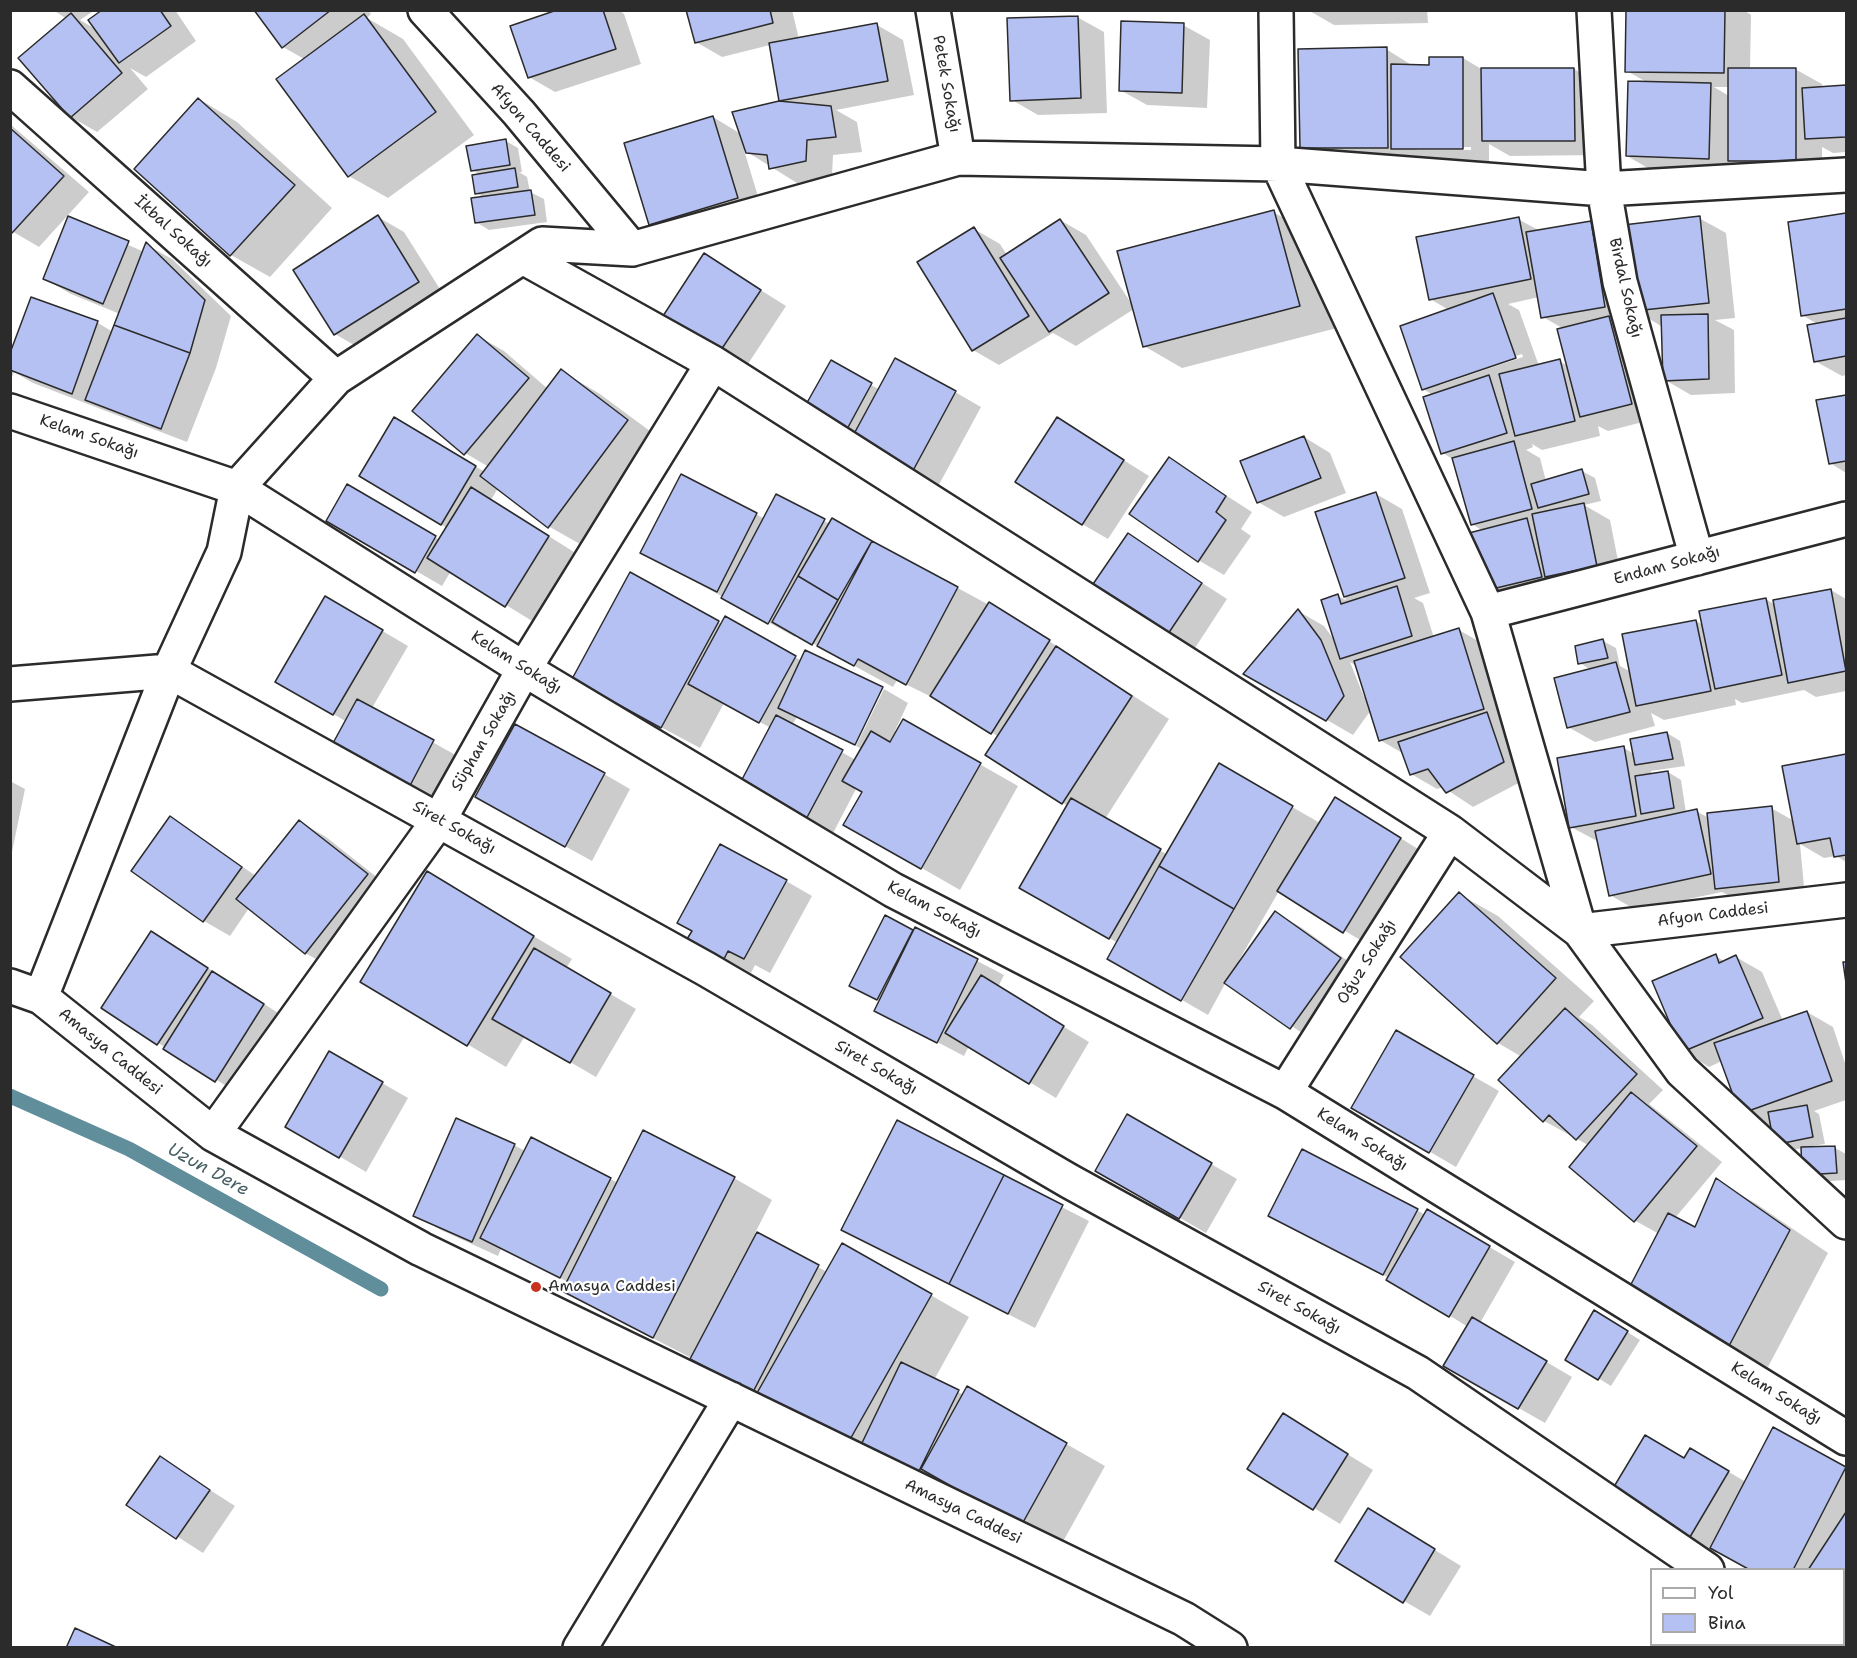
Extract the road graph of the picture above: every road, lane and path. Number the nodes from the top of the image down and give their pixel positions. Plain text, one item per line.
1 (425, 10) edge
2 (933, 10) edge
3 (1276, 10) edge
4 (1594, 10) edge
5 (10, 87) edge
6 (958, 158) junction
7 (1278, 164) junction
8 (1846, 175) edge
9 (1604, 189) junction
10 (632, 249) junction
11 (523, 257) junction
12 (713, 363) junction
13 (336, 378) junction
14 (10, 411) edge
15 (237, 488) junction
16 (1846, 519) edge
17 (1697, 558) junction
18 (1488, 612) junction
19 (524, 669) junction
20 (168, 671) junction
21 (10, 684) edge
22 (439, 820) junction
23 (1450, 832) junction
24 (1846, 900) edge
25 (1580, 931) junction
26 (10, 986) edge
27 (41, 997) junction
28 (1285, 1092) junction
29 (213, 1134) junction
30 (1846, 1222) edge
31 (732, 1400) junction
32 (1846, 1438) edge
33 (1706, 1568) edge
34 (580, 1647) edge
35 (1230, 1647) edge

1 - 10 street, Afyon Caddesi
2 - 6 street, Petek Sokağı
3 - 7 street
4 - 9 street, Birdal Sokağı
5 - 13 street, İkbal Sokağı
6 - 7 street
6 - 10 street
7 - 9 street
7 - 18 street
8 - 9 street
9 - 17 street, Birdal Sokağı
10 - 11 street
11 - 12 street
11 - 13 street
12 - 19 street, Süphan Sokağı
12 - 23 street
13 - 15 street
14 - 15 street, Kelam Sokağı
15 - 19 street, Kelam Sokağı
15 - 20 street
16 - 17 street, Endam Sokağı
17 - 18 street, Endam Sokağı
18 - 25 street
19 - 22 street, Süphan Sokağı
19 - 28 street, Kelam Sokağı
20 - 21 street
20 - 22 street, Siret Sokağı
20 - 27 street
22 - 29 street, Süphan Sokağı
22 - 33 street, Siret Sokağı
23 - 25 street
23 - 28 street, Oğuz Sokağı
24 - 25 street, Afyon Caddesi
25 - 30 street
26 - 27 street, Amasya Caddesi
27 - 29 street, Amasya Caddesi
28 - 32 street, Kelam Sokağı
29 - 31 street, Amasya Caddesi
31 - 34 street
31 - 35 street, Amasya Caddesi

